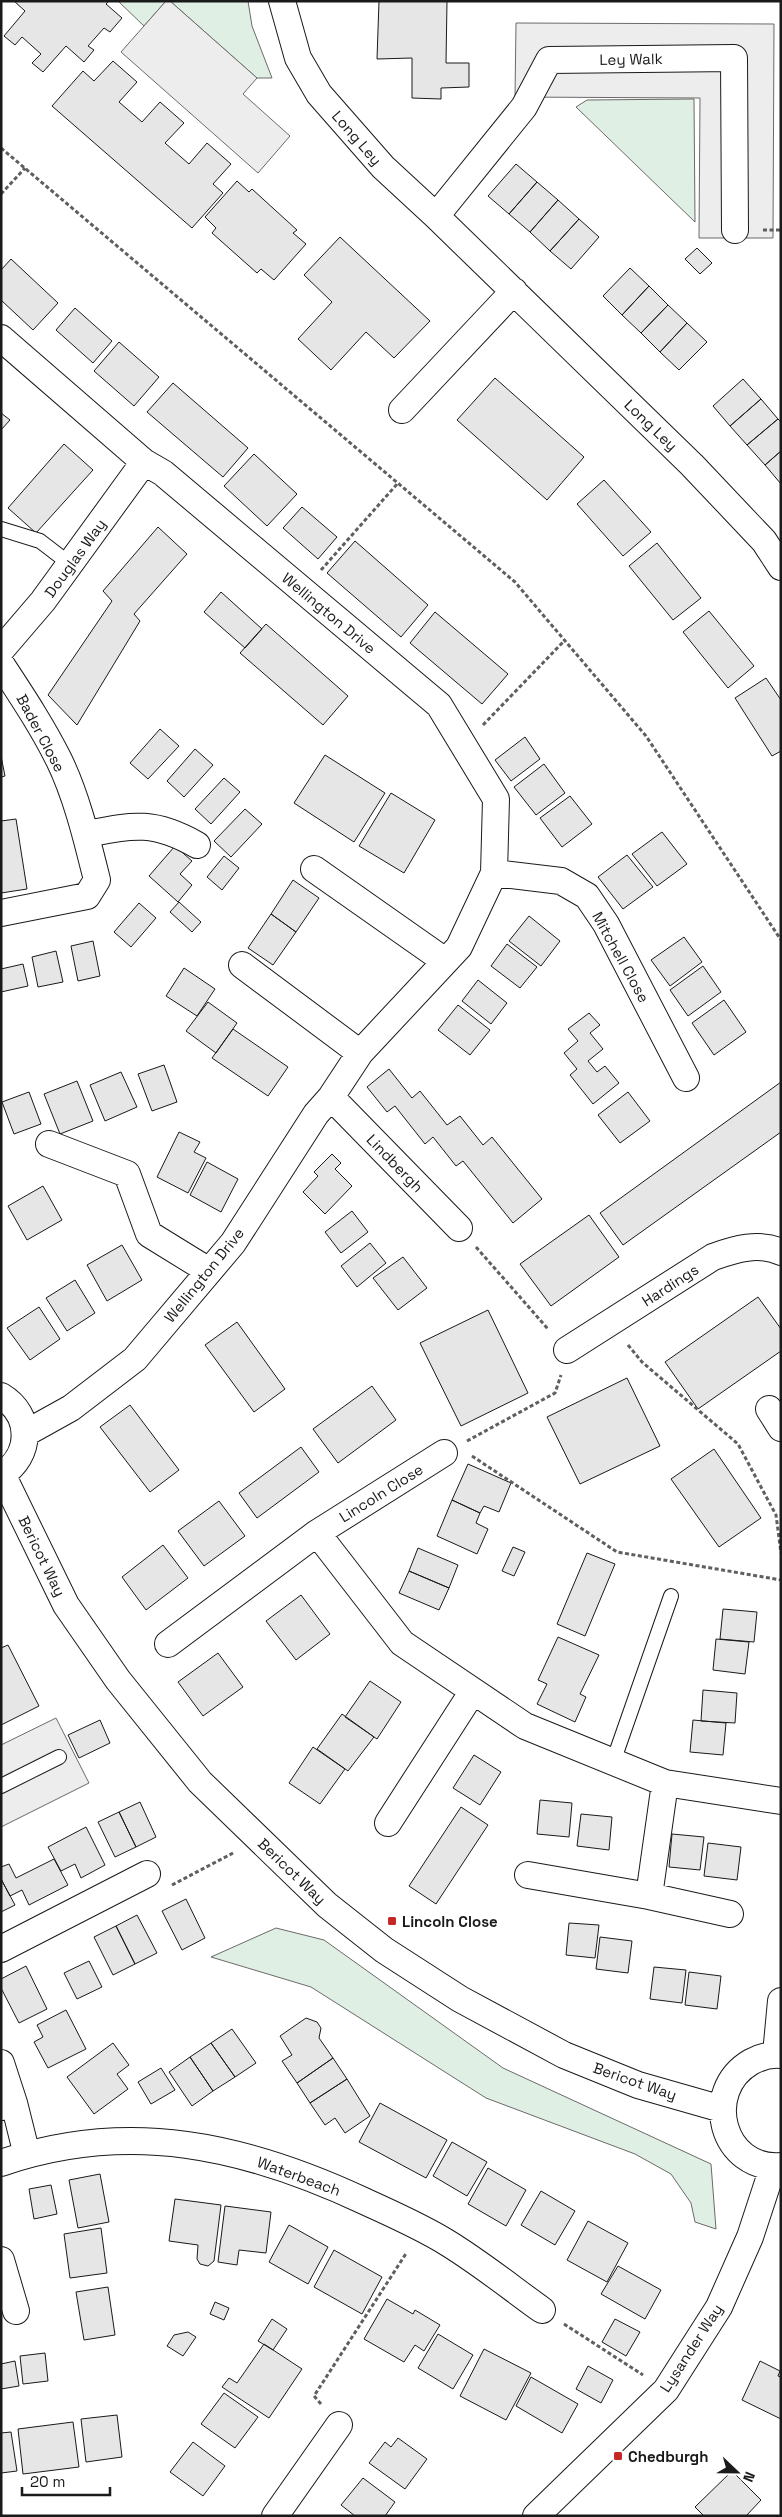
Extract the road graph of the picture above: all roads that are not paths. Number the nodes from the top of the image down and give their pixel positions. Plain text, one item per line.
1 (282, 1) edge
2 (436, 216) junction
3 (735, 230) dead end
4 (514, 291) junction
5 (1, 338) edge
6 (402, 410) dead end
7 (144, 462) junction
8 (1, 528) edge
9 (772, 534) edge
10 (70, 564) junction
11 (781, 567) edge
12 (1, 650) edge
13 (1, 664) edge
14 (86, 834) junction
15 (197, 845) dead end
16 (314, 868) dead end
17 (494, 873) junction
18 (1, 913) edge
19 (445, 961) junction
20 (242, 965) dead end
21 (360, 1053) junction
22 (686, 1078) dead end
23 (331, 1097) junction
24 (49, 1144) dead end
25 (459, 1228) road end
26 (781, 1252) edge
27 (209, 1271) junction
28 (568, 1349) road end
29 (1, 1396) edge
30 (26, 1433) junction
31 (451, 1449) road end
32 (2, 1474) edge
33 (317, 1532) junction
34 (671, 1596) dead end
35 (168, 1644) dead end
36 (473, 1691) junction
37 (59, 1757) dead end
38 (613, 1762) junction
39 (665, 1783) junction
40 (1, 1786) edge
41 (781, 1801) edge
42 (388, 1823) dead end
43 (147, 1874) road end
44 (528, 1875) dead end
45 (649, 1896) junction
46 (730, 1914) dead end
47 (1, 1949) edge
48 (781, 2001) edge
49 (778, 2055) edge
50 (1, 2063) edge
51 (7, 2105) edge
52 (722, 2109) junction
53 (27, 2154) junction
54 (1, 2163) edge
55 (777, 2166) edge
56 (1, 2260) edge
57 (542, 2310) road end
58 (16, 2311) dead end
59 (339, 2425) road end
60 (548, 2512) edge
61 (275, 2516) edge

1 - 2 street, Long Ley
2 - 3 street, Ley Walk
2 - 4 street, Long Ley
4 - 6 street
4 - 9 street, Long Ley
5 - 7 street, Wellington Drive
7 - 10 street, Douglas Way
7 - 17 street, Wellington Drive
8 - 10 lane
9 - 11 street, Long Ley
10 - 12 street, Douglas Way
13 - 14 street, Bader Close
14 - 15 street
14 - 18 street, Bader Close
16 - 19 street
17 - 19 street, Wellington Drive
17 - 22 street, Mitchell Close
19 - 21 street, Wellington Drive
20 - 21 street
21 - 23 street, Wellington Drive
23 - 25 street, Lindbergh
23 - 27 street, Wellington Drive
24 - 27 street
26 - 28 street, Hardings
27 - 30 street, Wellington Drive
29 - 30 street
30 - 32 street, Bericot Way
31 - 33 street, Lincoln Close
32 - 52 street, Bericot Way
33 - 35 street, Lincoln Close
33 - 36 street
34 - 38 lane
36 - 38 street
36 - 42 street
37 - 40 lane
38 - 39 street
39 - 41 street
39 - 45 street
43 - 47 street
44 - 45 street
45 - 46 street
48 - 49 street
49 - 52 street
50 - 51 street
51 - 53 street
52 - 55 street
53 - 54 street, Waterbeach
53 - 57 street, Waterbeach
55 - 60 street, Lysander Way
56 - 58 street
59 - 61 street

